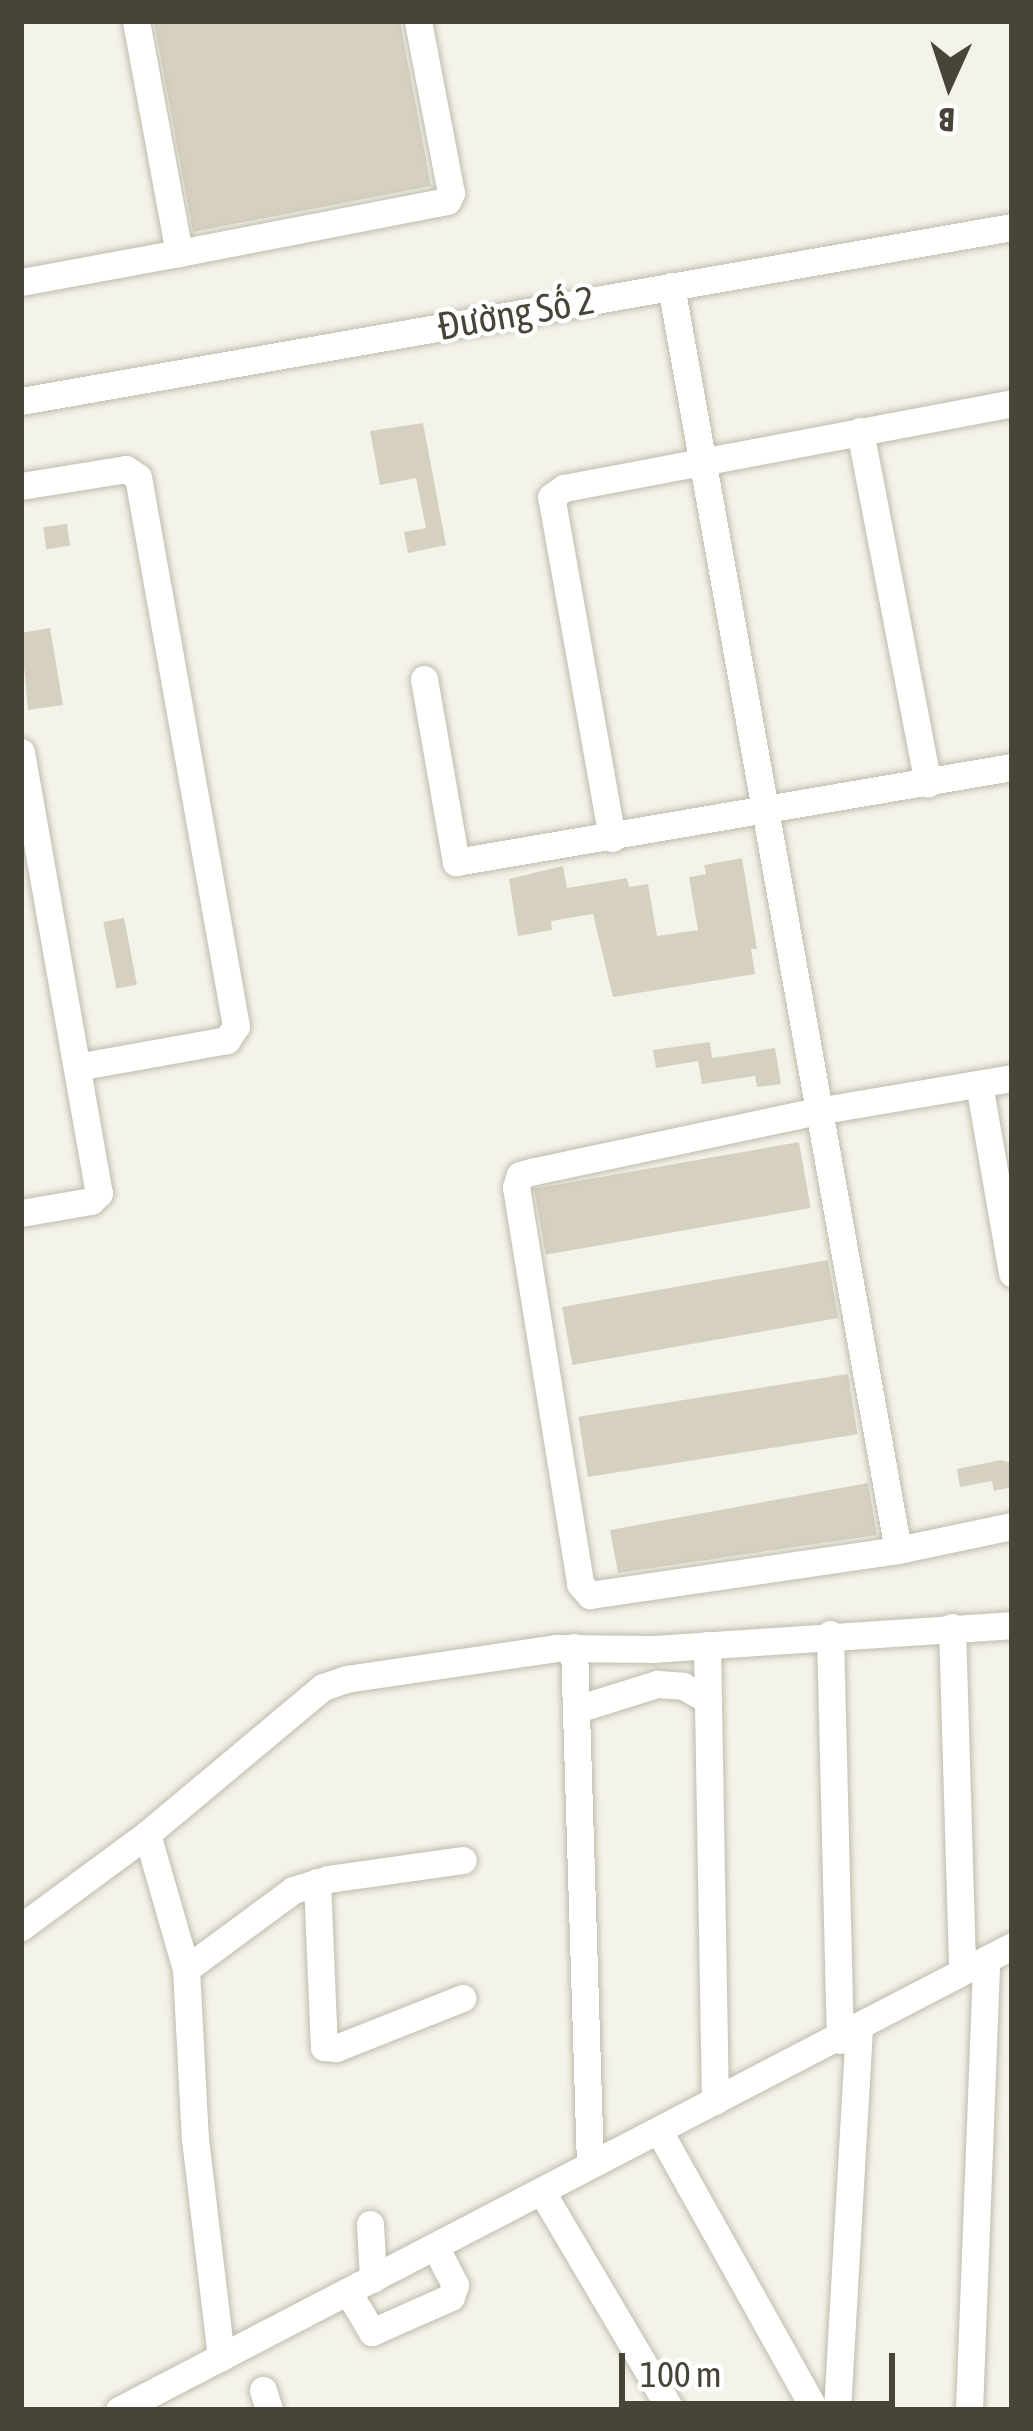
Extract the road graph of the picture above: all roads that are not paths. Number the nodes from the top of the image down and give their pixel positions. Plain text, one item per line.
1 (136, 21) edge
2 (418, 21) edge
3 (1012, 227) edge
4 (179, 253) junction
5 (21, 283) edge
6 (671, 286) junction
7 (21, 401) edge
8 (1012, 403) edge
9 (860, 431) junction
10 (704, 462) junction
11 (21, 486) edge
12 (424, 679) dead end
13 (21, 752) edge
14 (1012, 767) edge
15 (928, 783) junction
16 (769, 810) junction
17 (613, 838) junction
18 (77, 1067) junction
19 (1012, 1078) edge
20 (979, 1084) junction
21 (823, 1110) junction
22 (21, 1213) edge
23 (1012, 1273) edge
24 (1012, 1526) edge
25 (898, 1550) junction
26 (1012, 1625) edge
27 (952, 1627) junction
28 (830, 1634) junction
29 (707, 1645) junction
30 (574, 1647) junction
31 (708, 1700) junction
32 (578, 1708) junction
33 (147, 1834) junction
34 (463, 1860) dead end
35 (317, 1882) junction
36 (21, 1927) edge
37 (1012, 1946) edge
38 (974, 1965) junction
39 (186, 1969) junction
40 (462, 1997) dead end
41 (849, 2034) junction
42 (716, 2101) junction
43 (659, 2131) junction
44 (590, 2164) junction
45 (542, 2192) junction
46 (370, 2224) dead end
47 (435, 2246) junction
48 (373, 2279) junction
49 (419, 2312) junction
50 (221, 2357) junction
51 (119, 2410) edge
52 (671, 2410) edge
53 (814, 2410) edge
54 (837, 2410) edge
55 (969, 2410) edge

1 - 4 street
2 - 4 street
3 - 6 street, Đường Số 2
4 - 5 street
6 - 7 street, Đường Số 2
6 - 10 street
8 - 9 street
9 - 10 street
9 - 15 street
10 - 16 street
10 - 17 street
11 - 18 street
12 - 17 street
13 - 18 street
14 - 15 street
15 - 16 street
16 - 17 street
16 - 21 street
18 - 22 street
19 - 20 street
20 - 21 street
20 - 23 street
21 - 25 street
21 - 25 street
24 - 25 street
26 - 27 street
27 - 28 street
27 - 38 street
28 - 29 street
28 - 41 street
29 - 30 street
29 - 31 street
30 - 32 street
30 - 33 street
31 - 32 street
31 - 42 street
32 - 44 street
33 - 36 street
33 - 39 street
34 - 35 street
35 - 39 street
35 - 40 street
37 - 38 street
38 - 41 street
38 - 55 street
39 - 50 street
41 - 42 street
41 - 54 street
42 - 43 street
43 - 44 street
43 - 53 street
44 - 45 street
45 - 47 street
45 - 52 street
46 - 48 street
47 - 48 street
47 - 49 street
48 - 49 street
48 - 49 street
48 - 50 street
50 - 51 street

